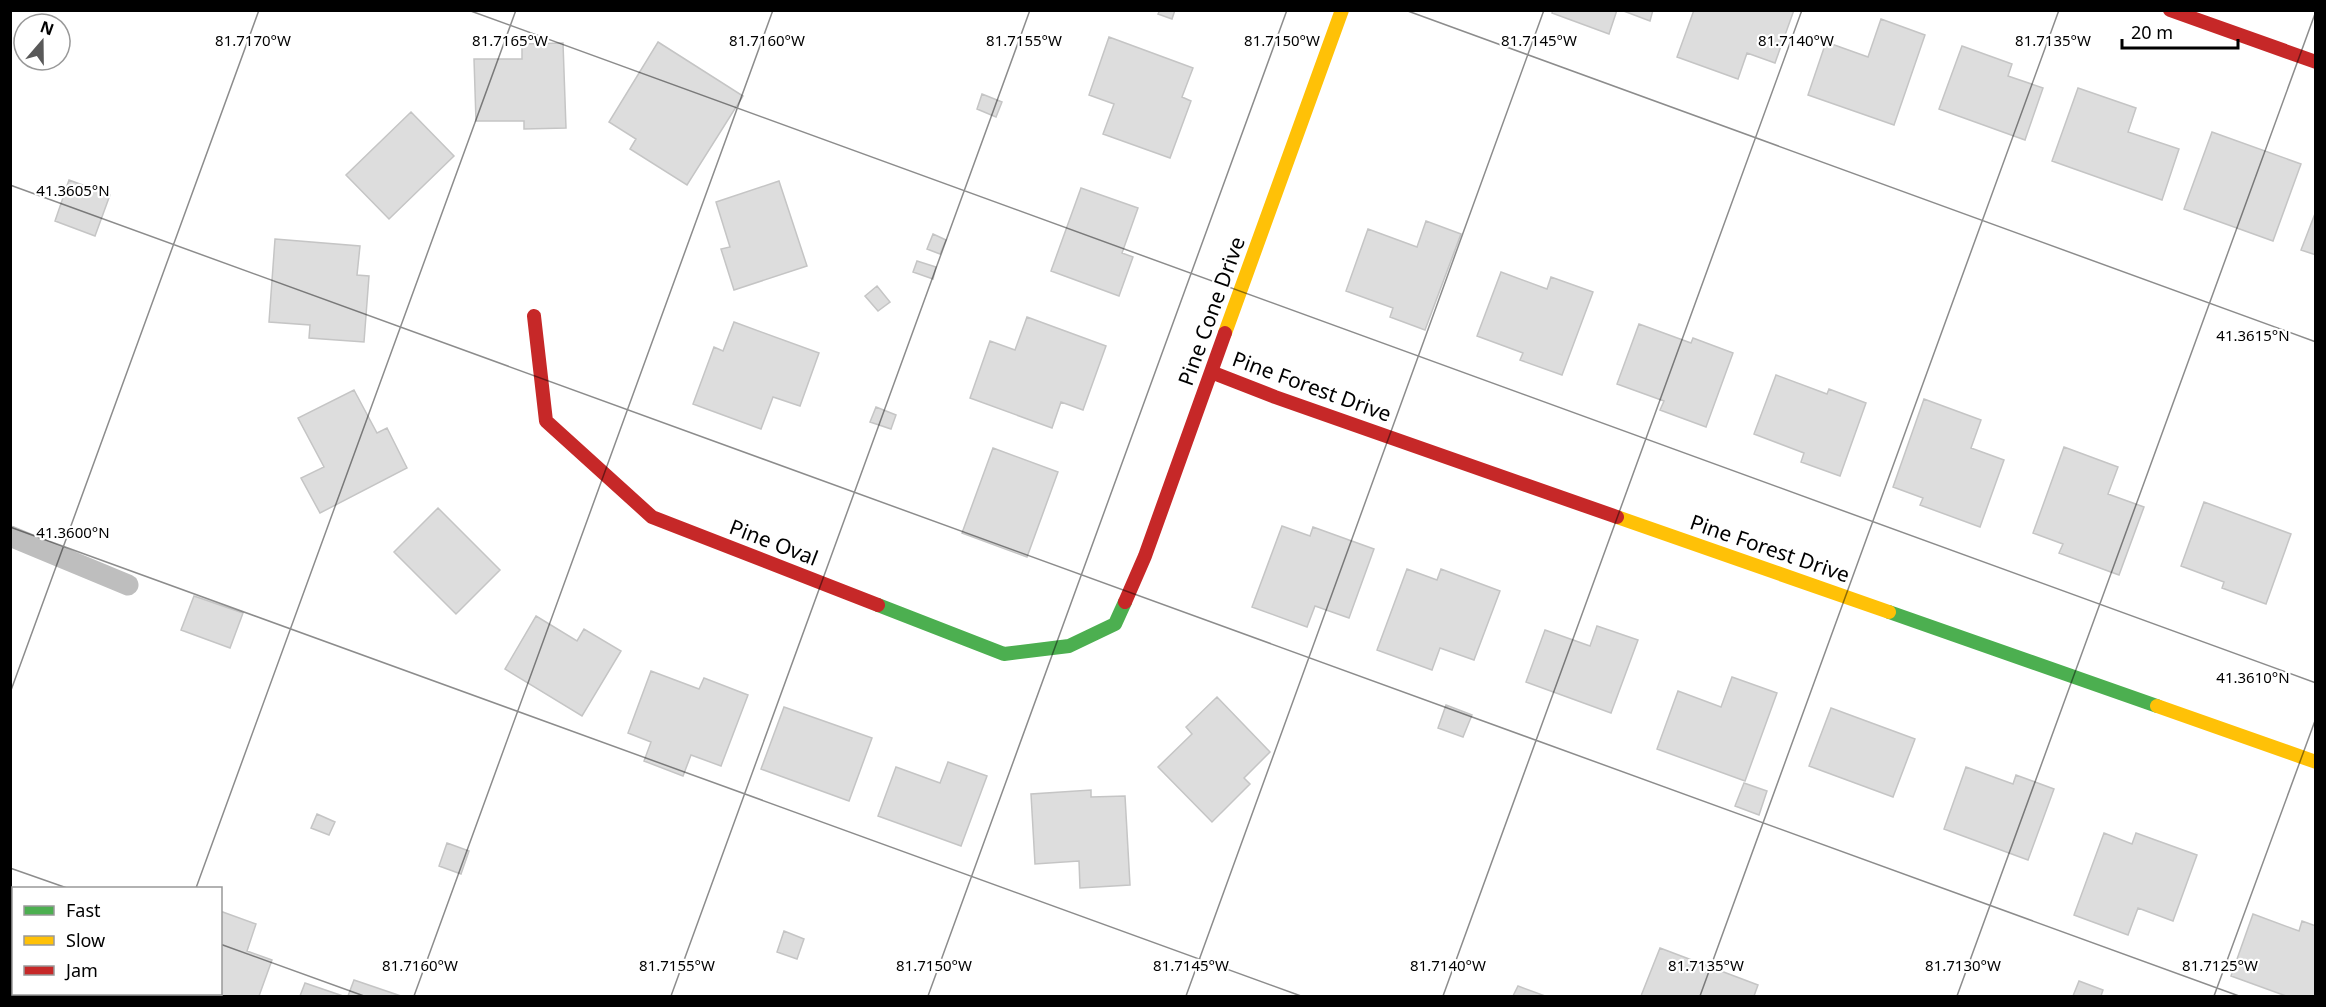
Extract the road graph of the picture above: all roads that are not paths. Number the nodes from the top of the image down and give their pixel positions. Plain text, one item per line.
1 (1342, 10) edge
2 (2170, 10) edge
3 (2316, 62) edge
4 (534, 316) dead end
5 (1211, 372) junction
6 (10, 536) edge
7 (128, 585) dead end
8 (1115, 624) joint
9 (2316, 762) edge

1 - 5 street, Pine Cone Drive
2 - 3 street
4 - 8 street, Pine Oval
5 - 8 street, Pine Cone Drive
5 - 9 street, Pine Forest Drive
6 - 7 lane

